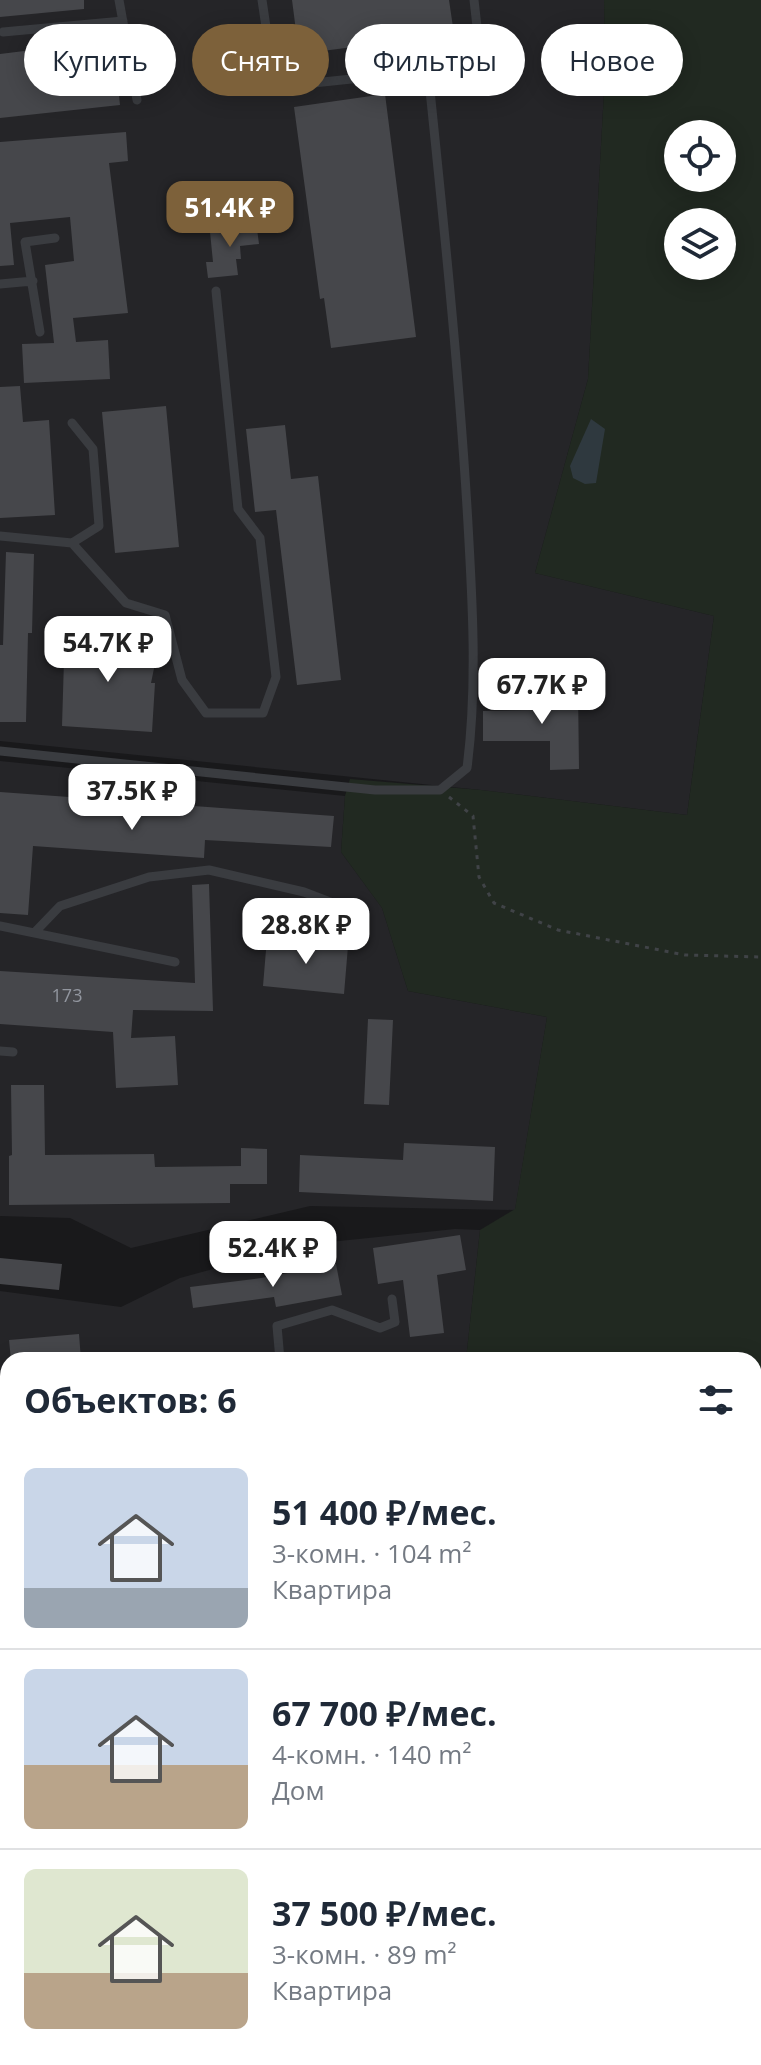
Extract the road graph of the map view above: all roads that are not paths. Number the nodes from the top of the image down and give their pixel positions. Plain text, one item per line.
1 (119, 0) edge
2 (262, 0) edge
3 (474, 0) edge
4 (123, 21) junction
5 (477, 24) edge
6 (3, 32) dead end
7 (345, 80) edge
8 (431, 96) edge
9 (137, 100) dead end
10 (55, 238) dead end
11 (33, 281) junction
12 (0, 284) edge
13 (216, 291) dead end
14 (40, 332) dead end
15 (72, 423) dead end
16 (0, 536) edge
17 (72, 543) junction
18 (0, 751) edge
19 (356, 912) dead end
20 (0, 926) edge
21 (35, 932) junction
22 (175, 962) dead end
23 (0, 1051) edge
24 (13, 1052) dead end
25 (392, 1299) dead end
26 (279, 1352) edge

1 - 4 lane
2 - 7 lane
3 - 5 lane
4 - 6 lane
4 - 9 lane
8 - 18 lane
10 - 11 lane
11 - 12 lane
11 - 14 lane
13 - 17 lane
15 - 17 lane
16 - 17 lane
19 - 21 lane
20 - 21 lane
21 - 22 lane
23 - 24 lane
25 - 26 lane

